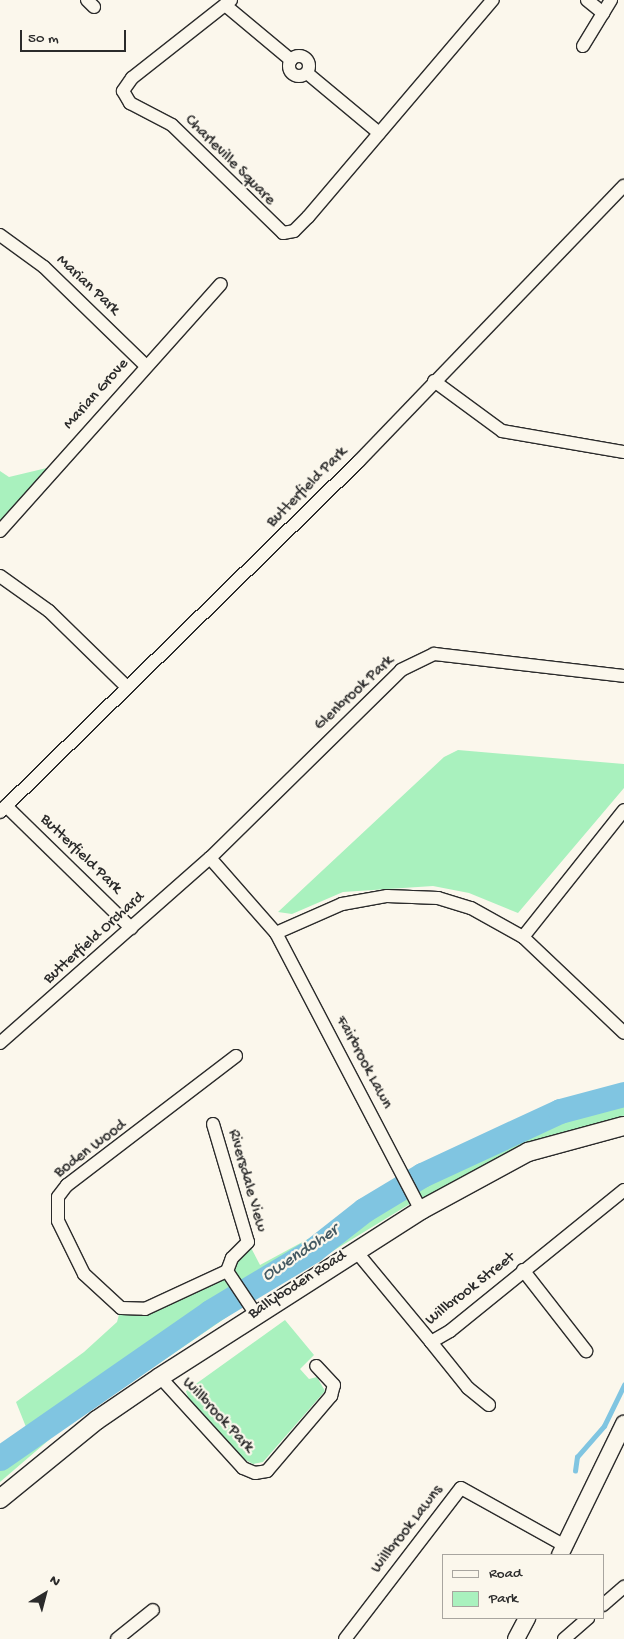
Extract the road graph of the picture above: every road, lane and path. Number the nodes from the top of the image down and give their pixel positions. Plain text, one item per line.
1 (493, 0) edge
2 (587, 0) edge
3 (611, 0) edge
4 (228, 2) edge
5 (603, 13) junction
6 (583, 46) dead end
7 (379, 133) junction
8 (624, 186) edge
9 (0, 235) edge
10 (221, 284) dead end
11 (146, 366) junction
12 (434, 381) junction
13 (624, 452) edge
14 (0, 531) edge
15 (0, 576) edge
16 (624, 676) edge
17 (127, 687) junction
18 (3, 809) edge
19 (624, 810) edge
20 (210, 858) junction
21 (131, 928) junction
22 (276, 933) junction
23 (523, 937) junction
24 (624, 1033) edge
25 (0, 1043) edge
26 (236, 1056) dead end
27 (213, 1124) dead end
28 (624, 1126) edge
29 (624, 1190) edge
30 (421, 1210) junction
31 (354, 1250) junction
32 (523, 1270) junction
33 (227, 1271) junction
34 (255, 1313) junction
35 (431, 1342) junction
36 (586, 1352) dead end
37 (316, 1366) dead end
38 (160, 1377) junction
39 (489, 1405) dead end
40 (624, 1424) edge
41 (0, 1499) edge
42 (563, 1550) edge
43 (624, 1587) edge
44 (604, 1605) edge
45 (153, 1610) dead end
46 (526, 1619) edge
47 (587, 1619) edge
48 (117, 1639) edge
49 (345, 1639) edge
50 (516, 1639) edge
51 (564, 1639) edge

1 - 7 street, Charleville Square
2 - 5 street
3 - 5 street
4 - 7 street, Charleville Square
4 - 7 street, Charleville Square
5 - 6 street
8 - 12 street, Butterfield Park
9 - 11 street, Marian Park
10 - 11 street, Marian Grove
11 - 14 street, Marian Grove
12 - 13 street
12 - 17 street, Butterfield Park
15 - 17 street
16 - 20 street, Glenbrook Park
17 - 18 street, Butterfield Park
18 - 21 street, Butterfield Park
19 - 23 street
20 - 21 street, Butterfield Orchard
20 - 22 street, Fairbrook Lawn
21 - 25 street, Butterfield Orchard
22 - 23 street
22 - 30 street, Fairbrook Lawn
23 - 24 street
26 - 33 street, Boden Wood
27 - 33 street, Riversdale View
28 - 30 main road, Ballyboden Road
29 - 32 street, Willbrook Street
30 - 31 main road, Ballyboden Road
31 - 34 main road, Ballyboden Road
31 - 35 street, Willbrook Street
32 - 35 street, Willbrook Street
32 - 36 street
33 - 34 street
34 - 38 main road, Ballyboden Road
35 - 39 street
37 - 38 street, Willbrook Park
38 - 41 main road, Ballyboden Road
40 - 42 street
42 - 49 street, Willbrook Lawns
43 - 44 street
45 - 48 street
46 - 50 street
47 - 51 street

